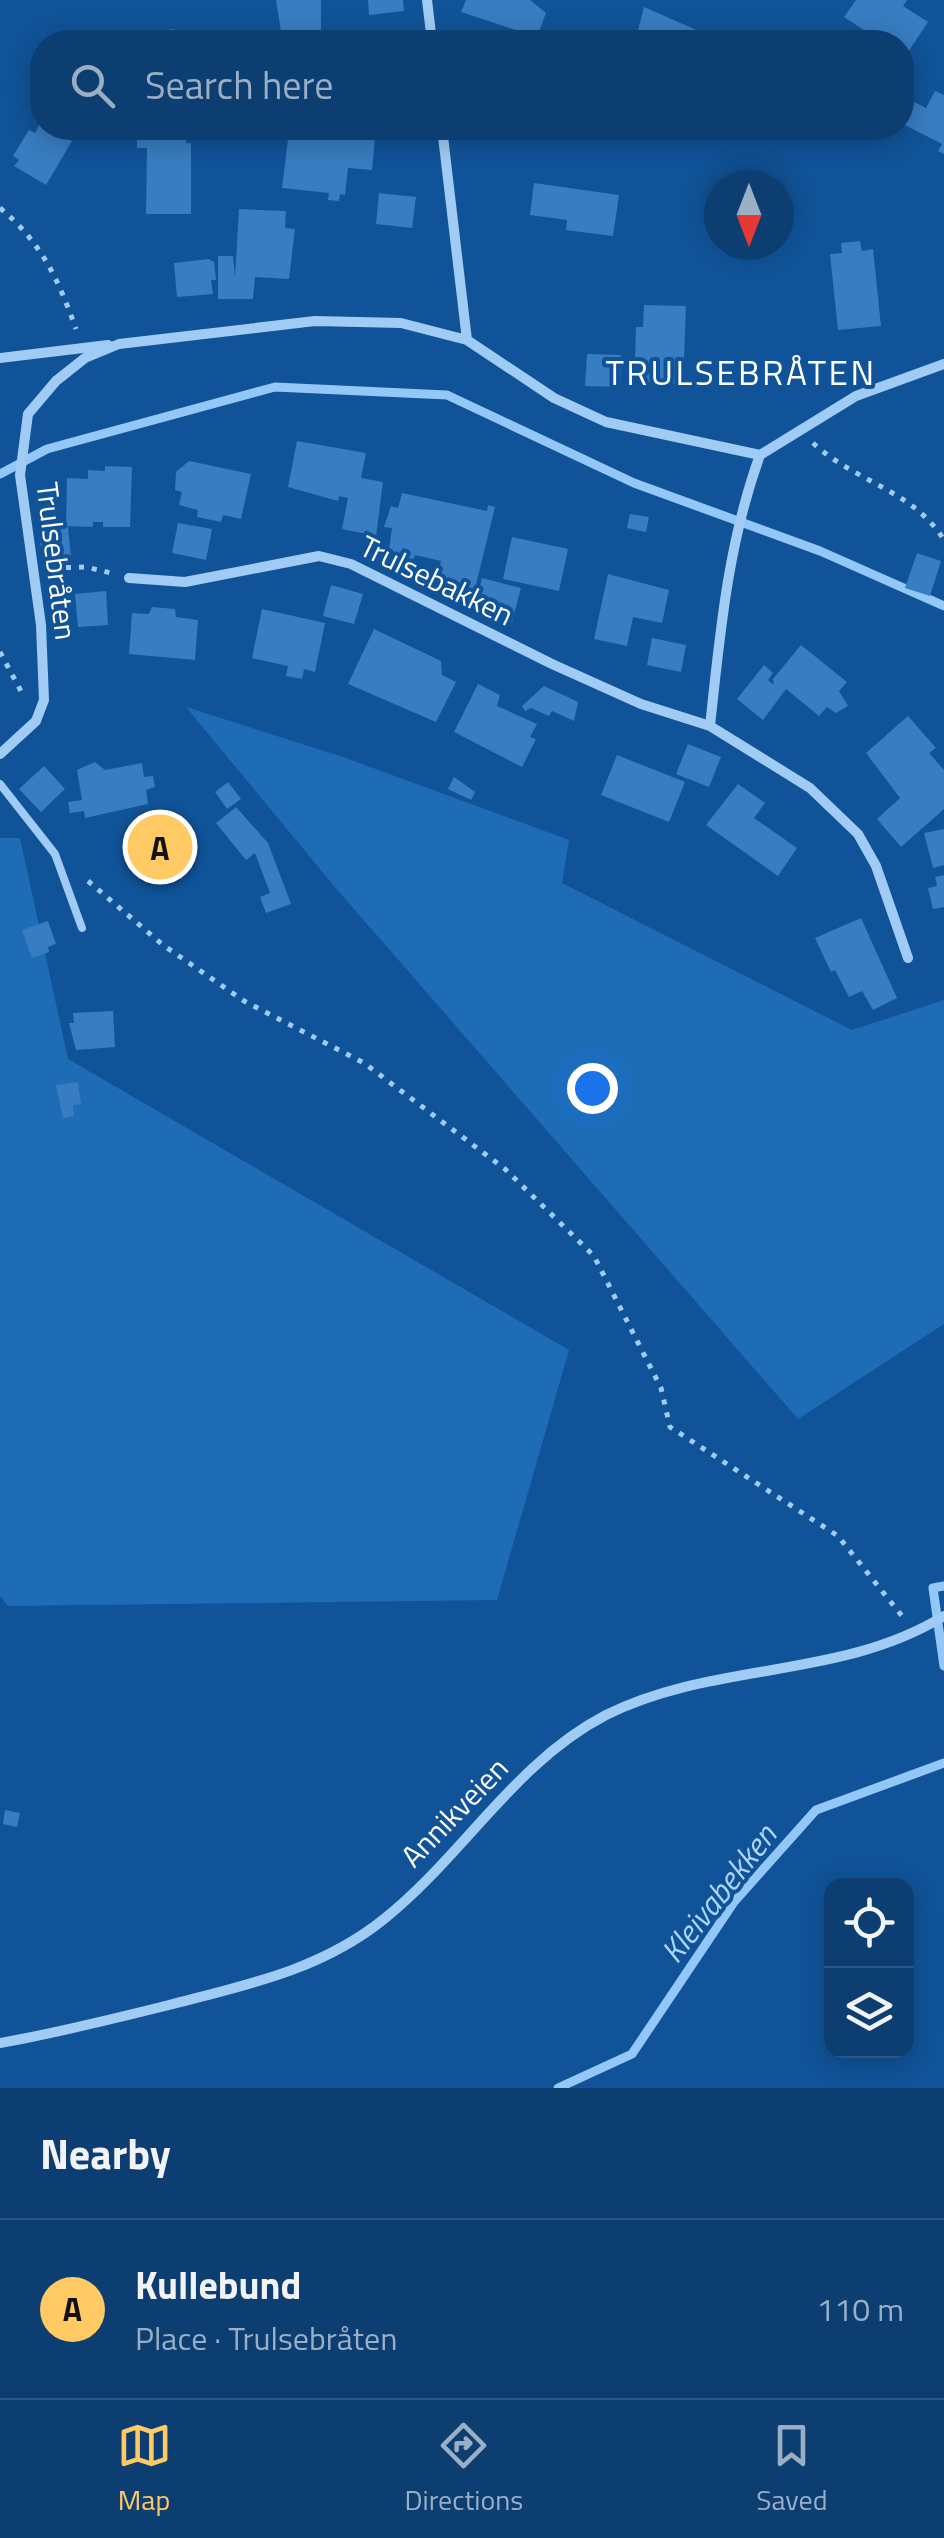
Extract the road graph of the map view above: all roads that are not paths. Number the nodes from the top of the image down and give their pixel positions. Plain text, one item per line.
1 (427, 0) edge
2 (431, 30) edge
3 (443, 140) edge
4 (468, 340) junction
5 (119, 344) junction
6 (0, 358) edge
7 (944, 364) edge
8 (760, 455) junction
9 (129, 578) road end
10 (710, 726) junction
11 (0, 754) edge
12 (0, 784) edge
13 (82, 928) dead end
14 (908, 958) dead end
15 (944, 1616) edge
16 (0, 2043) edge

1 - 2 street
3 - 4 street
4 - 5 street, Trulsebråten
4 - 8 street, Trulsebråten
5 - 6 street, Trulsebråten
5 - 11 street, Trulsebråten
7 - 8 street
8 - 10 street
9 - 10 street, Trulsebakken
10 - 14 street, Trulsebakken
12 - 13 lane
15 - 16 street, Annikveien

